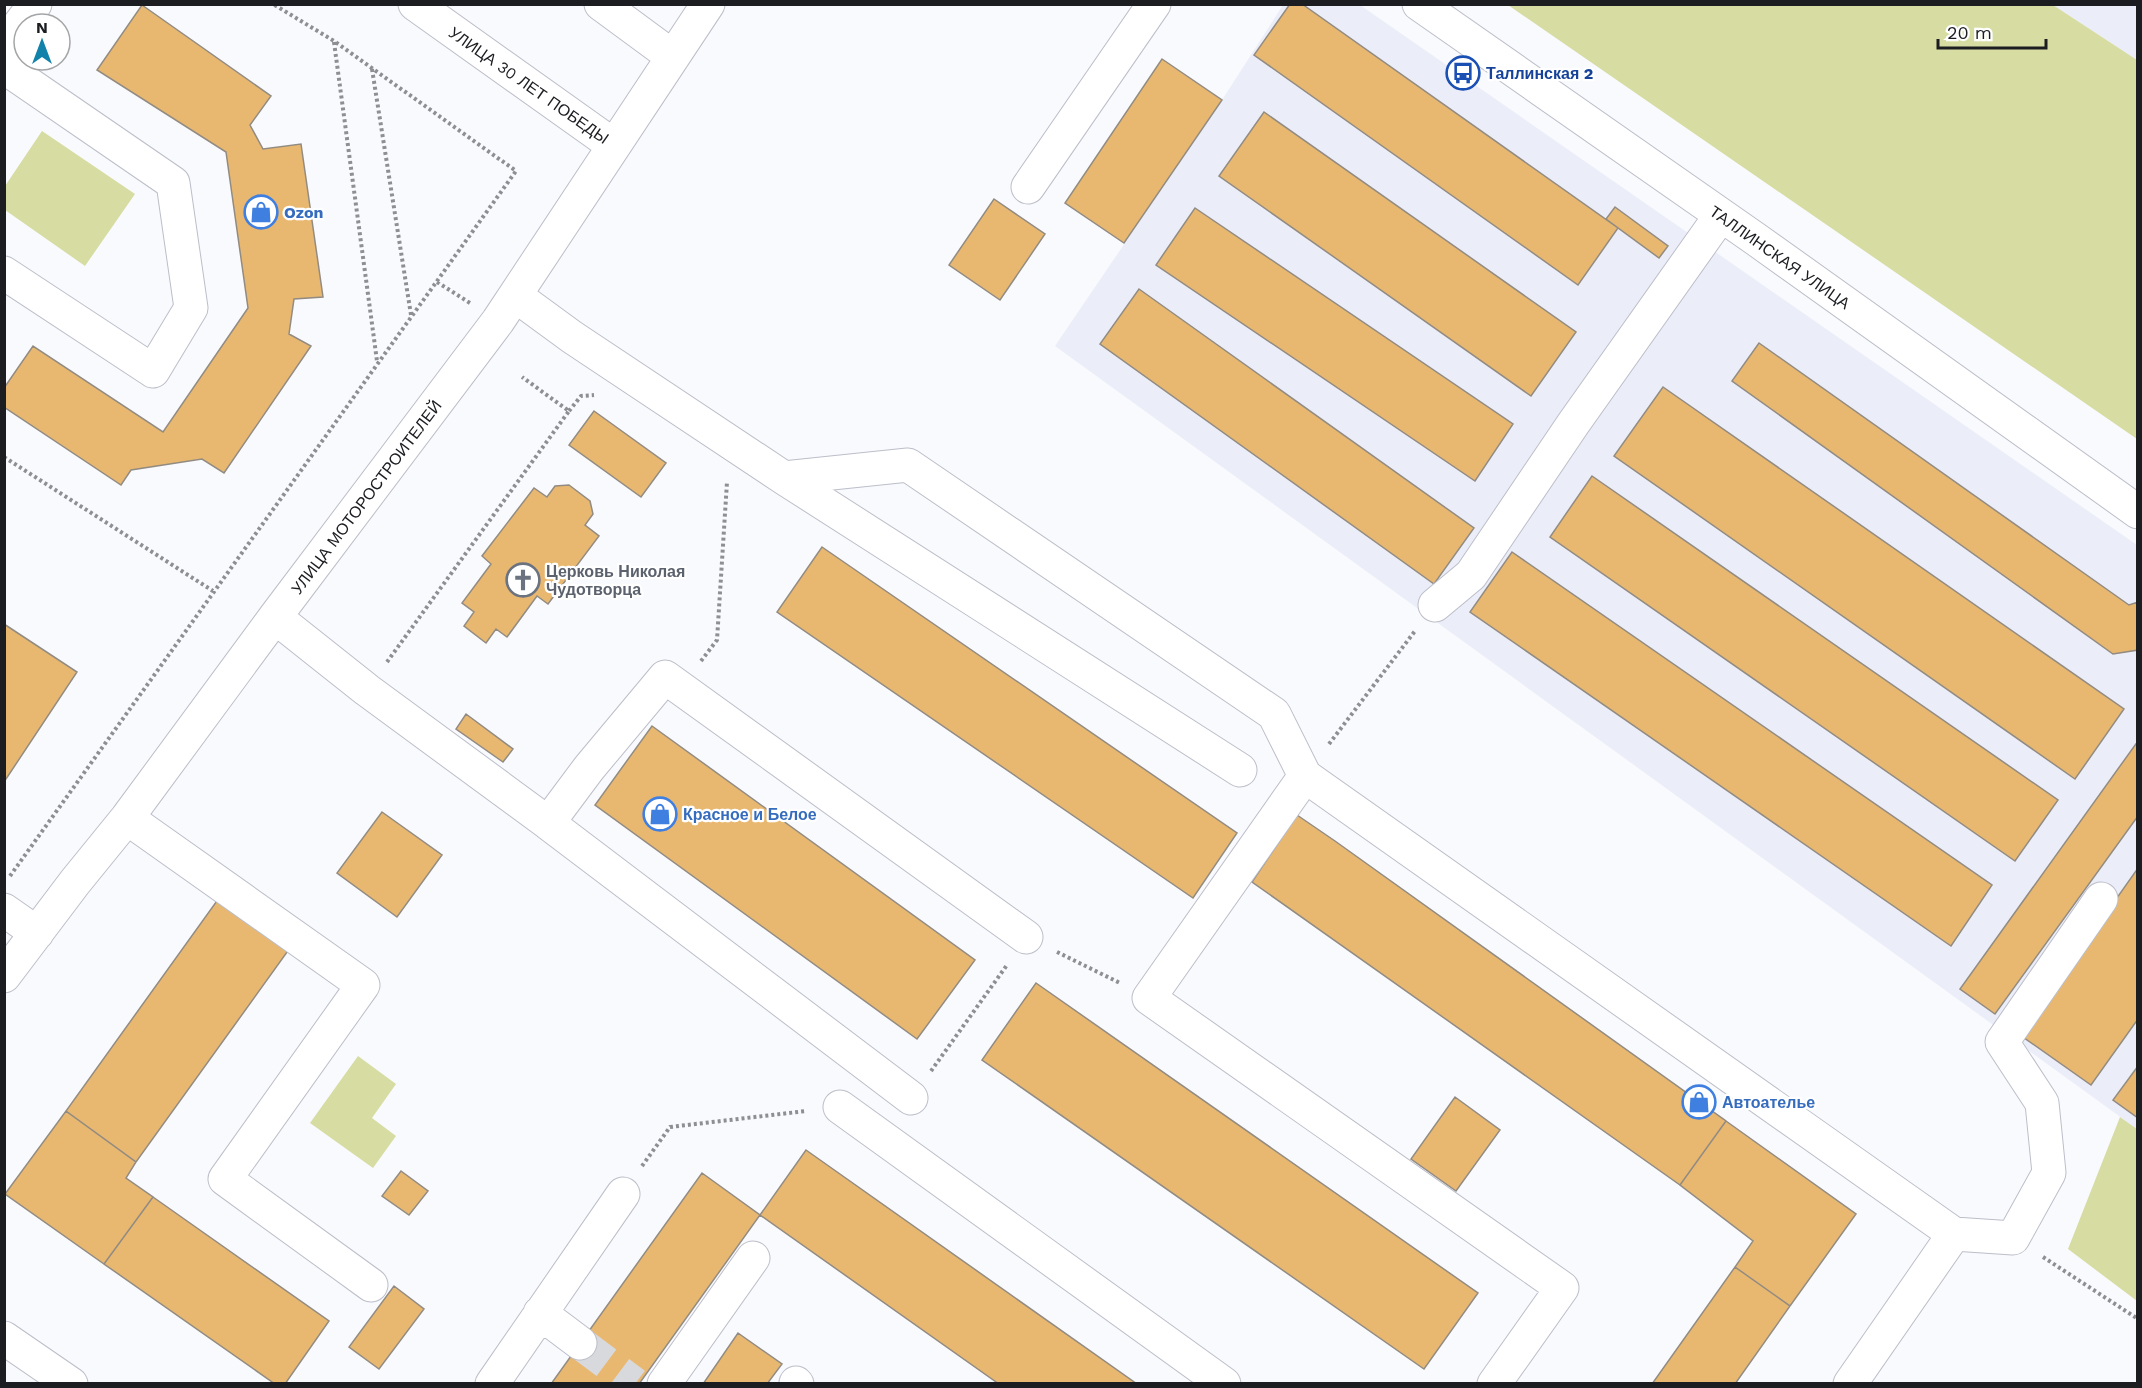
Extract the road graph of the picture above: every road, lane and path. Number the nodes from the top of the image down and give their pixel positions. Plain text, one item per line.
1 (35, 4) edge
2 (273, 4) edge
3 (601, 4) edge
4 (708, 4) edge
5 (1154, 4) edge
6 (1419, 4) edge
7 (436, 11) edge
8 (334, 41) junction
9 (4, 45) edge
10 (673, 57) junction
11 (4, 67) edge
12 (372, 68) junction
13 (613, 145) junction
14 (1028, 187) dead end
15 (1721, 215) junction
16 (4, 273) edge
17 (516, 296) junction
18 (411, 315) junction
19 (377, 362) junction
20 (522, 377) dead end
21 (603, 393) dead end
22 (569, 411) junction
23 (4, 457) edge
24 (728, 473) dead end
25 (784, 478) junction
26 (2138, 512) edge
27 (213, 591) junction
28 (1435, 605) joint
29 (275, 617) junction
30 (681, 688) junction
31 (367, 690) junction
32 (1240, 770) dead end
33 (1305, 776) junction
34 (127, 818) junction
35 (548, 823) junction
36 (4, 884) edge
37 (2101, 898) dead end
38 (4, 910) edge
39 (37, 933) junction
40 (1026, 937) dead end
41 (4, 976) edge
42 (911, 1098) dead end
43 (840, 1107) dead end
44 (623, 1194) dead end
45 (1954, 1234) junction
46 (2013, 1238) junction
47 (753, 1258) dead end
48 (371, 1285) dead end
49 (540, 1313) junction
50 (2138, 1319) edge
51 (4, 1338) edge
52 (580, 1342) tunnel mouth
53 (71, 1383) edge
54 (492, 1383) edge
55 (664, 1383) edge
56 (1224, 1383) edge
57 (1494, 1383) edge
58 (1850, 1383) edge

1 - 9 street
2 - 8 path
3 - 10 street
4 - 10 street, УЛИЦА МОТОРОСТРОИТЕЛЕЙ
5 - 14 street
6 - 15 street, ТАЛЛИНСКАЯ УЛИЦА
7 - 13 street, УЛИЦА 30 ЛЕТ ПОБЕДЫ
8 - 12 path
8 - 19 path
10 - 13 street, УЛИЦА МОТОРОСТРОИТЕЛЕЙ
11 - 16 street
12 - 18 path
12 - 18 path
13 - 17 street, УЛИЦА МОТОРОСТРОИТЕЛЕЙ
15 - 26 street, ТАЛЛИНСКАЯ УЛИЦА
15 - 28 street
17 - 25 street
17 - 29 street, УЛИЦА МОТОРОСТРОИТЕЛЕЙ
18 - 19 path
19 - 27 path
20 - 22 path
21 - 22 path
22 - 31 path
23 - 27 path
24 - 30 path
25 - 32 street
25 - 33 street
27 - 36 path
28 - 33 path
29 - 31 street
29 - 34 street, УЛИЦА МОТОРОСТРОИТЕЛЕЙ
30 - 35 street
30 - 40 street
31 - 35 street
33 - 45 street
33 - 57 street
34 - 39 street, УЛИЦА МОТОРОСТРОИТЕЛЕЙ
34 - 48 street
35 - 42 street
37 - 46 street
38 - 39 street
39 - 41 street, УЛИЦА МОТОРОСТРОИТЕЛЕЙ
43 - 56 street
44 - 49 street
45 - 46 street
45 - 58 street
46 - 50 path
47 - 55 street
49 - 52 street
49 - 54 street
51 - 53 street

